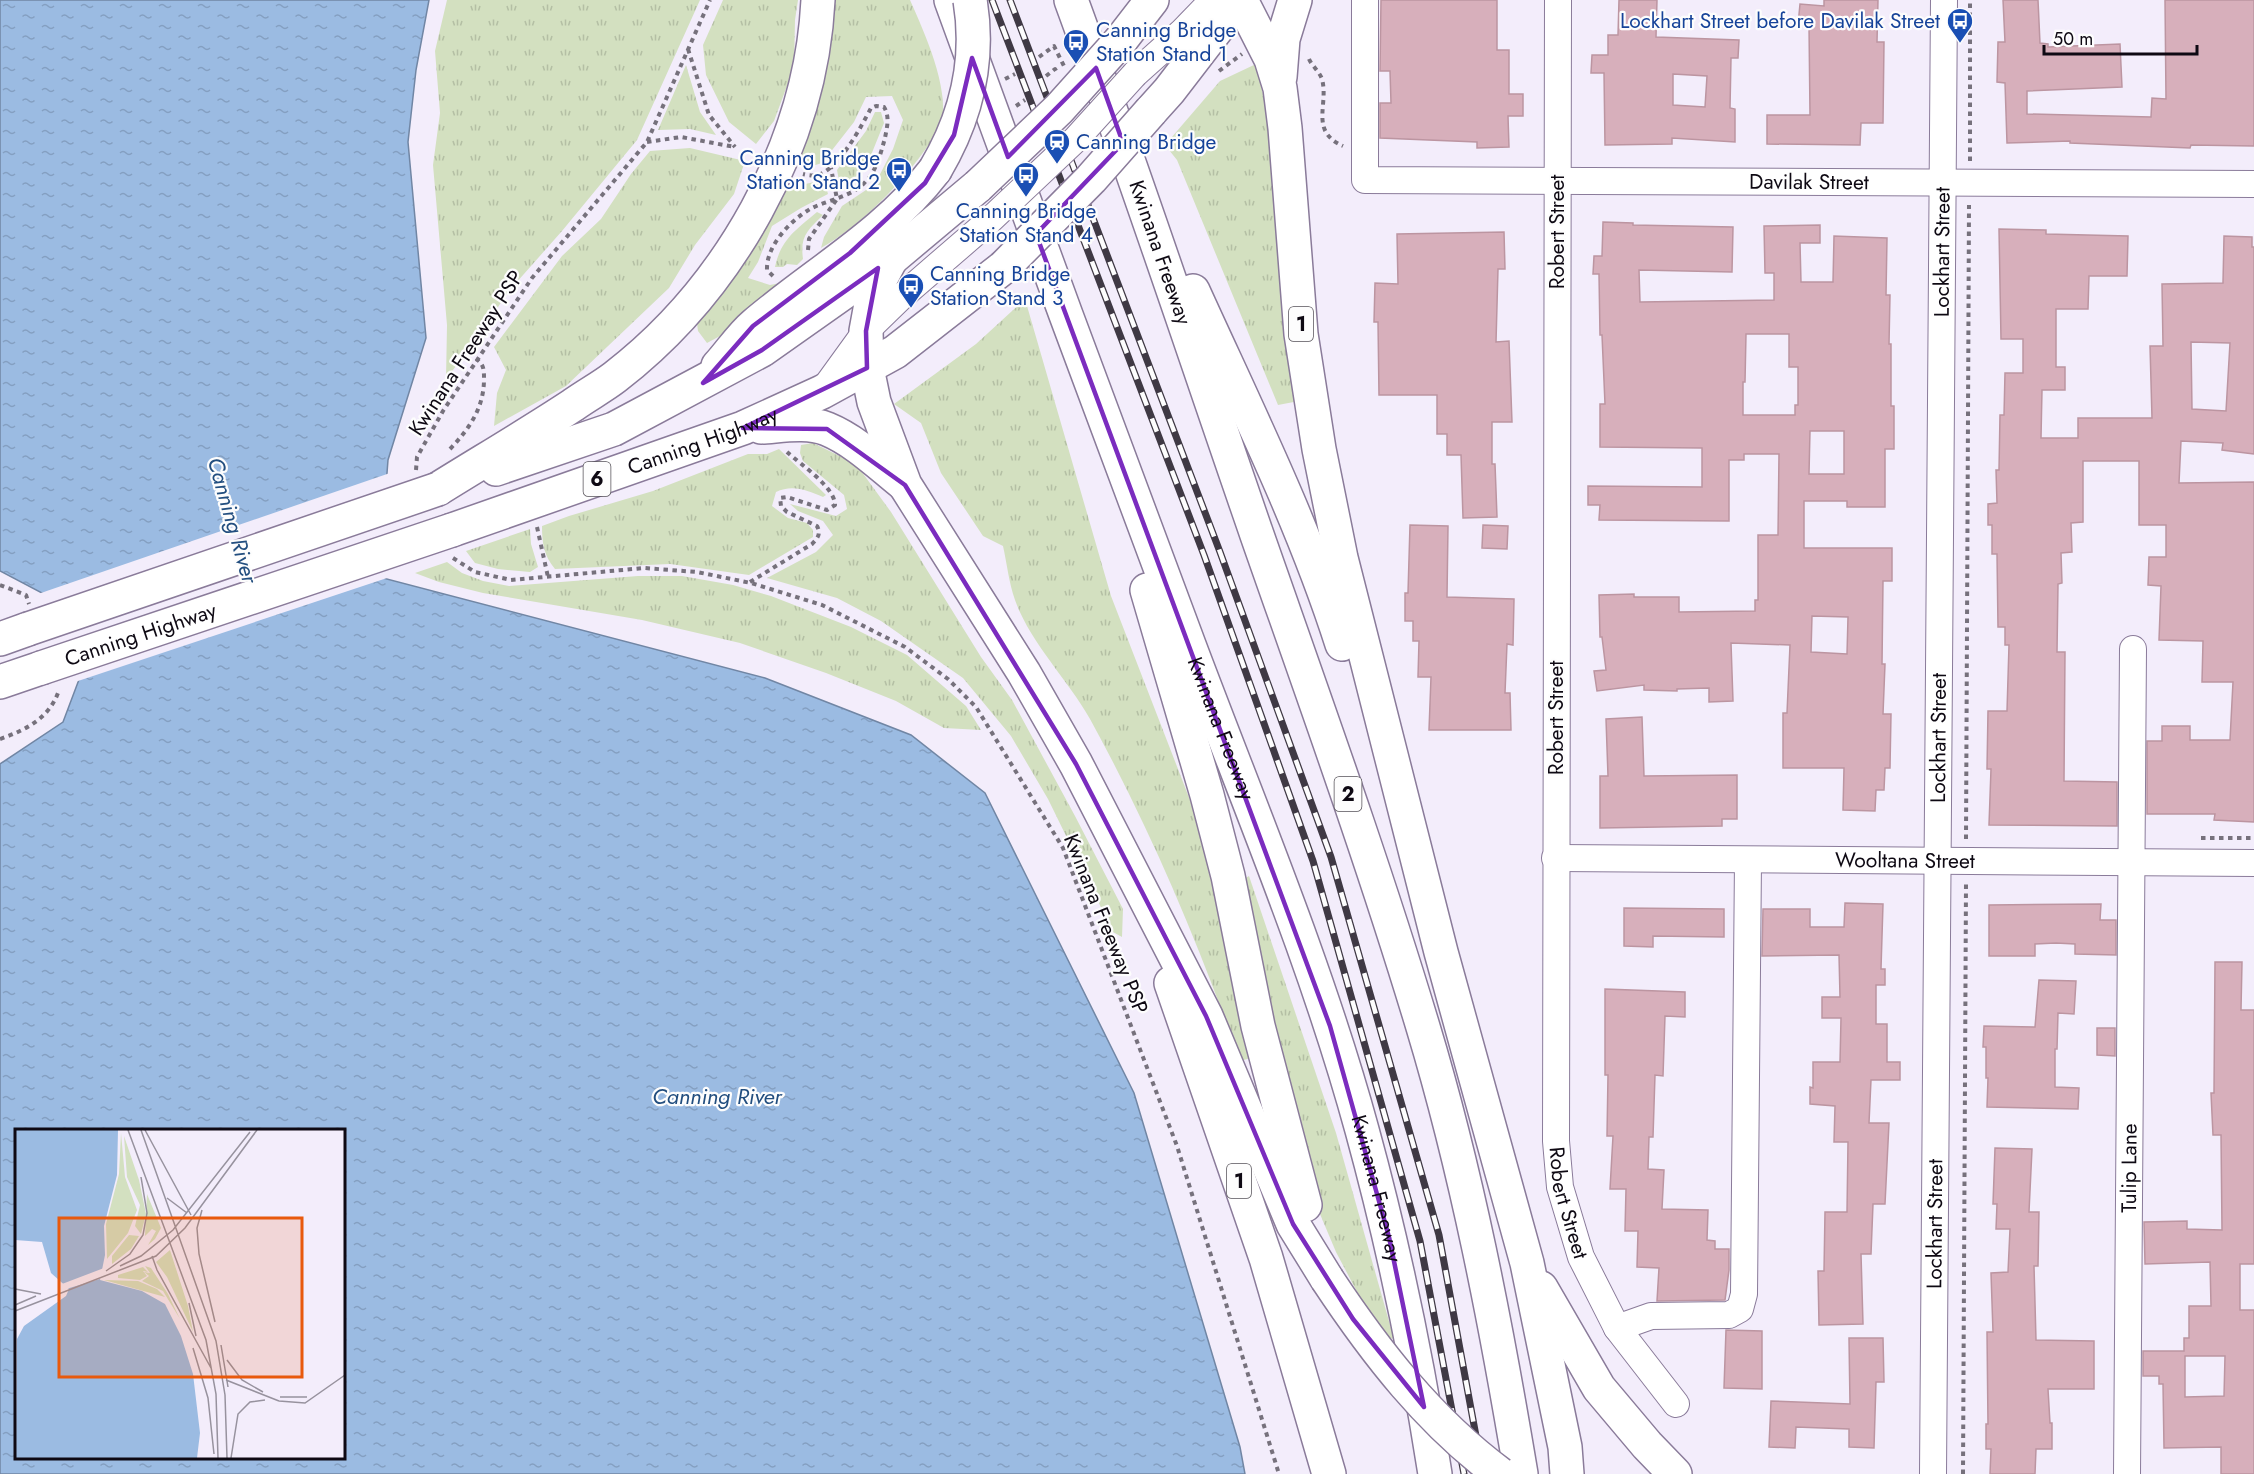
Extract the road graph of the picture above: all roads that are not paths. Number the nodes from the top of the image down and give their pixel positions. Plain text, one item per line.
1 (818, 0) edge
2 (951, 0) edge
3 (970, 0) edge
4 (1071, 0) edge
5 (1152, 0) edge
6 (1191, 0) edge
7 (1213, 0) edge
8 (1240, 0) edge
9 (1295, 0) edge
10 (1365, 0) edge
11 (1558, 0) edge
12 (1944, 0) edge
13 (1182, 32) junction
14 (1280, 87) junction
15 (1118, 129) junction
16 (1557, 182) junction
17 (1942, 183) junction
18 (2254, 184) edge
19 (891, 259) junction
20 (1069, 326) junction
21 (866, 331) junction
22 (867, 368) junction
23 (703, 383) junction
24 (822, 392) junction
25 (743, 428) junction
26 (427, 484) junction
27 (906, 485) junction
28 (14, 634) edge
29 (2133, 649) dead end
30 (0, 682) edge
31 (1555, 858) junction
32 (1748, 860) junction
33 (1936, 862) junction
34 (2131, 862) junction
35 (2254, 863) edge
36 (1141, 890) junction
37 (1441, 952) junction
38 (1527, 1263) junction
39 (1327, 1279) junction
40 (1617, 1328) junction
41 (1676, 1404) dead end
42 (1329, 1474) edge
43 (1435, 1474) edge
44 (1500, 1474) edge
45 (1521, 1474) edge
46 (1567, 1474) edge
47 (1675, 1474) edge
48 (1933, 1474) edge
49 (2127, 1474) edge

1 - 26 highway
2 - 20 highway, Kwinana Freeway
3 - 23 highway, bridge
4 - 15 highway, Kwinana Freeway / 2
5 - 19 highway, Canning Highway / 1, bridge
6 - 13 street
7 - 13 street
8 - 14 highway
8 - 22 highway, Canning Highway / 6, bridge
9 - 14 highway, 1
10 - 16 street, Davilak Street
11 - 16 street, Robert Street
12 - 17 street, Lockhart Street
13 - 21 street, bridge
14 - 37 highway, 1
15 - 37 highway
15 - 45 highway, Kwinana Freeway / 2
16 - 17 street, Davilak Street
16 - 31 street, Robert Street
17 - 18 street, Davilak Street
17 - 33 street, Lockhart Street
19 - 21 highway, 1
19 - 23 highway, Canning Highway / 6
20 - 39 highway
20 - 43 highway, Kwinana Freeway
21 - 22 highway, 1
21 - 24 street
22 - 24 highway, Canning Highway / 6
22 - 27 highway, 1
23 - 26 highway, Canning Highway / 6
24 - 25 highway, Canning Highway / 6
25 - 27 highway, 1
25 - 30 highway, Canning Highway / 6, bridge
26 - 28 highway, Canning Highway / 6, bridge
27 - 36 highway, 1
29 - 34 street, Tulip Lane
31 - 32 street, Wooltana Street
31 - 40 street, Robert Street
32 - 33 street, Wooltana Street
32 - 40 street
33 - 34 street, Wooltana Street
33 - 48 street, Lockhart Street
34 - 35 street, Wooltana Street
34 - 49 street, Tulip Lane
36 - 39 highway
36 - 42 highway, 1
37 - 38 highway, 1
38 - 46 highway, 1
38 - 47 highway
39 - 44 highway, bridge
40 - 41 street, Robert Street

